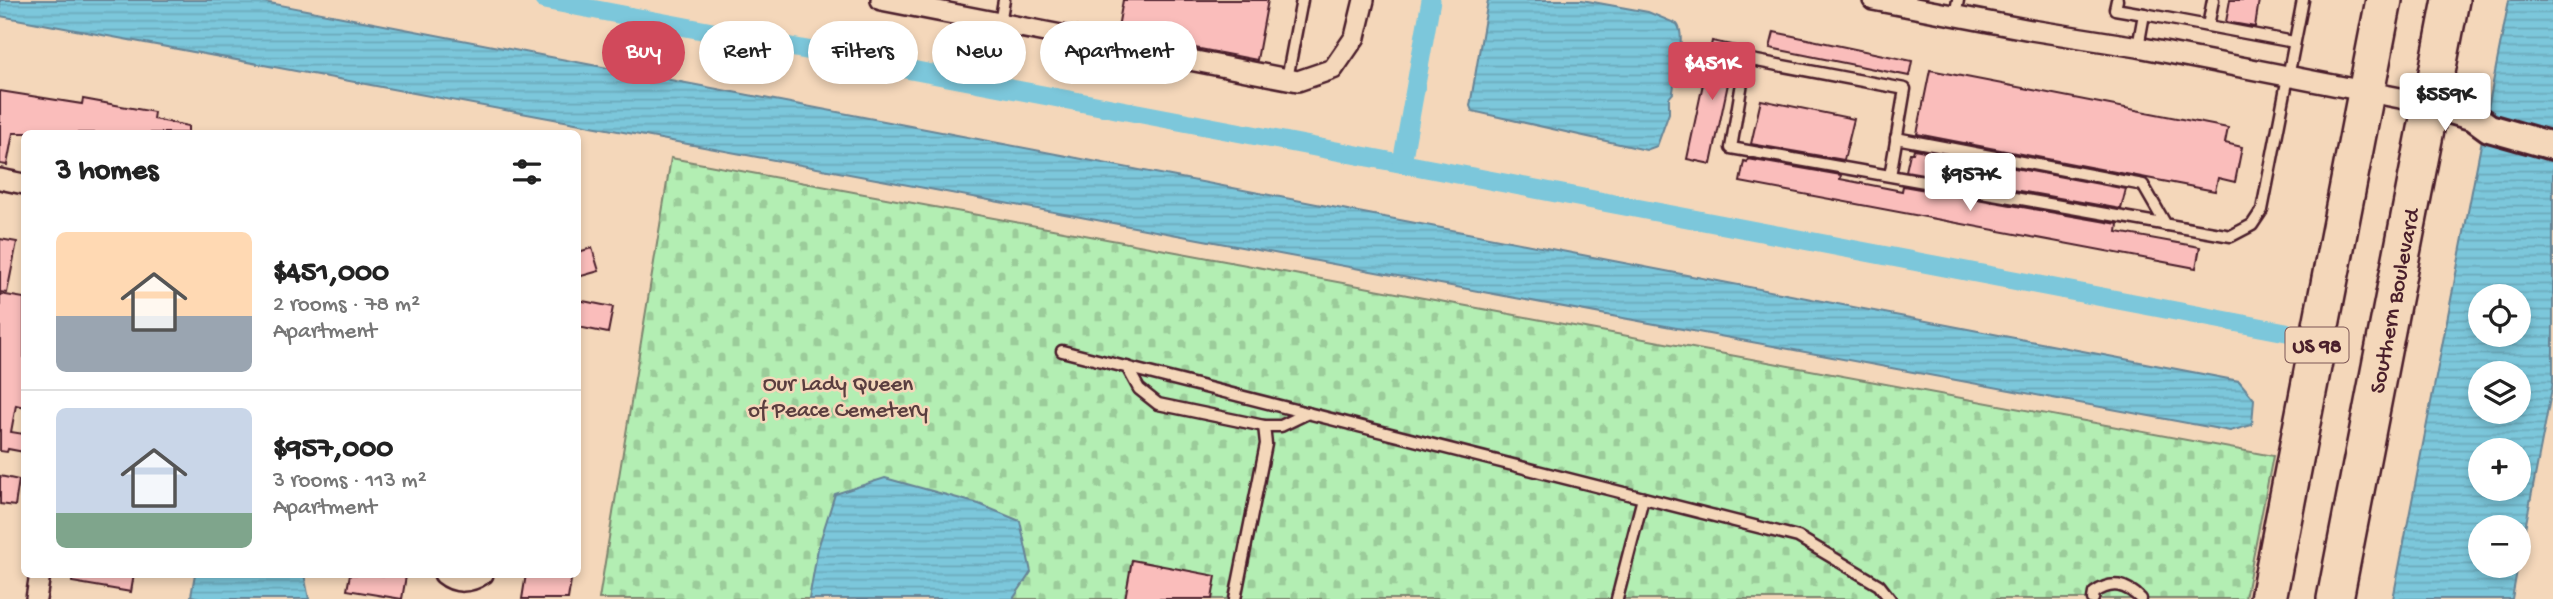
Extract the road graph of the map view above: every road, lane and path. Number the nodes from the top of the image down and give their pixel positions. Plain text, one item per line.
1 (881, 0) edge
2 (1004, 0) edge
3 (1302, 0) edge
4 (1364, 0) edge
5 (1873, 0) edge
6 (2117, 0) edge
7 (2213, 0) edge
8 (2302, 0) edge
9 (2384, 0) edge
10 (2451, 0) edge
11 (1957, 8) edge
12 (2144, 15) junction
13 (990, 21) edge
14 (1000, 21) edge
15 (2208, 26) junction
16 (1026, 28) edge
17 (2294, 42) junction
18 (2138, 47) junction
19 (2287, 76) junction
20 (1287, 79) junction
21 (2366, 91) junction
22 (2431, 104) junction
23 (2474, 117) junction
24 (2553, 128) edge
25 (1896, 138) junction
26 (2553, 146) edge
27 (1890, 176) junction
28 (0, 179) edge
29 (21, 183) edge
30 (2166, 225) junction
31 (1062, 351) dead end
32 (1127, 367) junction
33 (1308, 413) junction
34 (1264, 426) junction
35 (1643, 498) junction
36 (39, 578) edge
37 (452, 578) edge
38 (471, 585) edge
39 (36, 599) edge
40 (1235, 599) edge
41 (1617, 599) edge
42 (1890, 599) edge
43 (2093, 599) edge
44 (2141, 599) edge
45 (2268, 599) edge
46 (2335, 599) edge

1 - 13 street
2 - 14 lane
3 - 20 lane
4 - 20 street
5 - 11 street
6 - 12 lane
7 - 15 lane
8 - 17 lane
9 - 21 highway, US 98
10 - 22 highway, Southern Boulevard / US 98
11 - 18 street
12 - 15 lane
12 - 18 lane
15 - 17 lane
16 - 20 street
17 - 19 lane
18 - 19 street
19 - 21 street
19 - 30 lane
21 - 22 street
21 - 45 highway, US 98
22 - 23 street
22 - 46 highway, Southern Boulevard / US 98
23 - 24 street
23 - 26 street
25 - 27 lane
25 - 27 lane
25 - 30 lane
27 - 30 lane
28 - 29 street
31 - 32 lane
32 - 33 lane
32 - 34 lane
33 - 34 lane
33 - 35 lane
34 - 40 lane
35 - 41 lane
35 - 42 lane
36 - 39 street
37 - 38 street
43 - 44 lane

